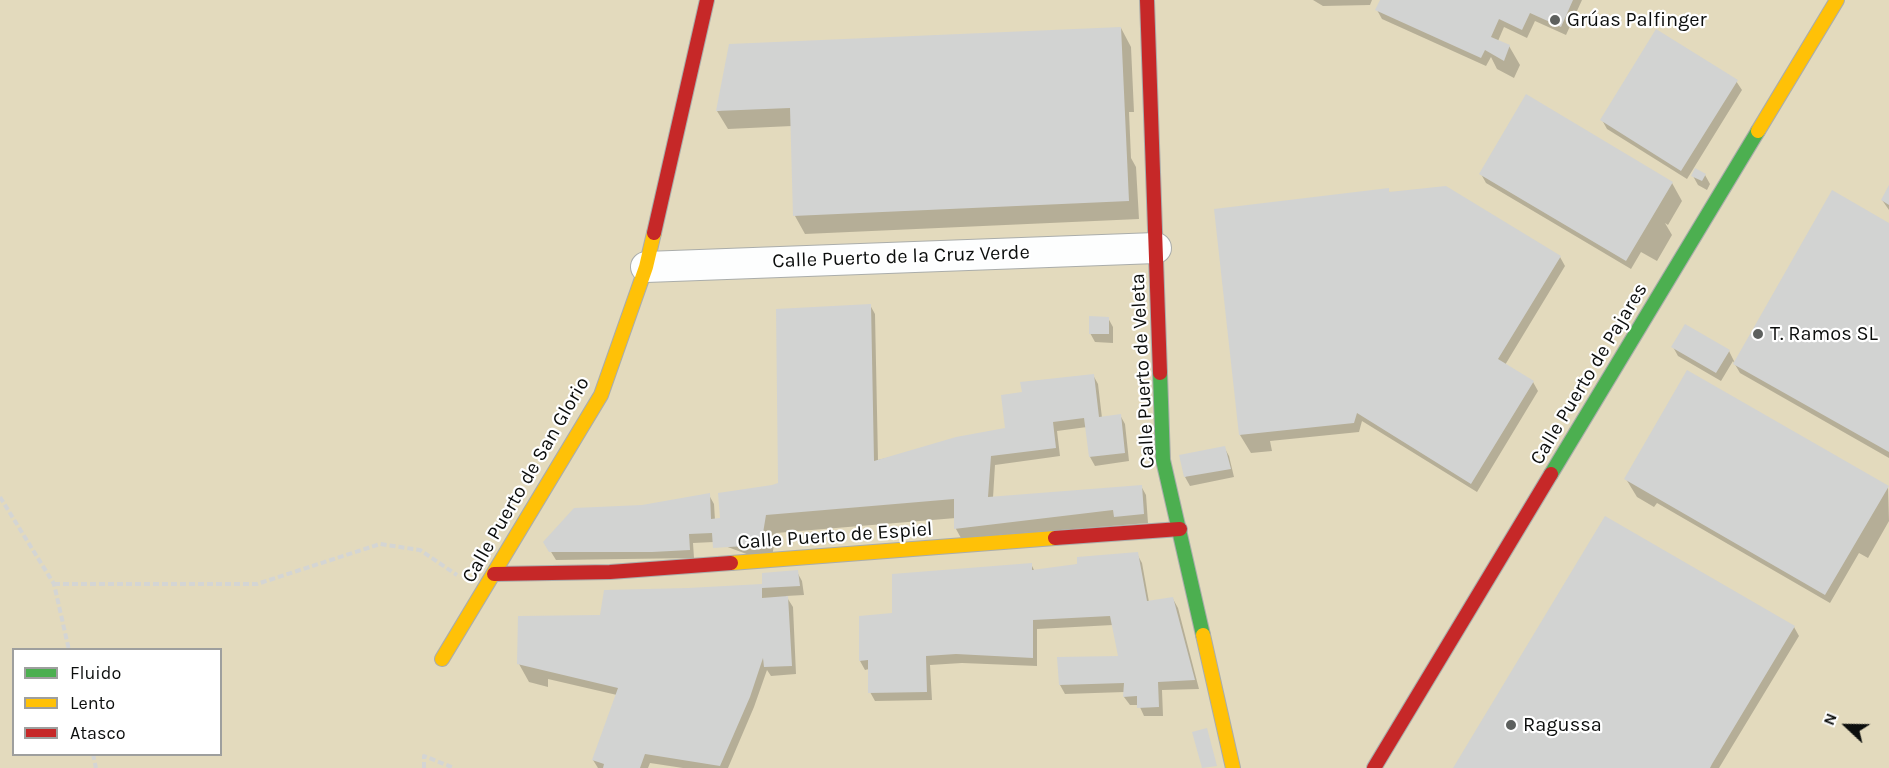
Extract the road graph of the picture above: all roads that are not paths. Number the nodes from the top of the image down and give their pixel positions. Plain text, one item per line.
1 (707, 0) edge
2 (1147, 0) edge
3 (1837, 0) edge
4 (1156, 248) junction
5 (646, 267) junction
6 (1180, 530) junction
7 (494, 574) junction
8 (442, 659) dead end
9 (1233, 768) edge
10 (1374, 768) edge

1 - 5 street, Calle Puerto de San Glorio
2 - 4 street, Calle Puerto de Veleta
3 - 10 street, Calle Puerto de Pajares
4 - 5 street, Calle Puerto de la Cruz Verde
4 - 6 street, Calle Puerto de Veleta
5 - 7 street, Calle Puerto de San Glorio
6 - 7 street, Calle Puerto de Espiel
6 - 9 street, Calle Puerto de Veleta
7 - 8 street, Calle Puerto de San Glorio

